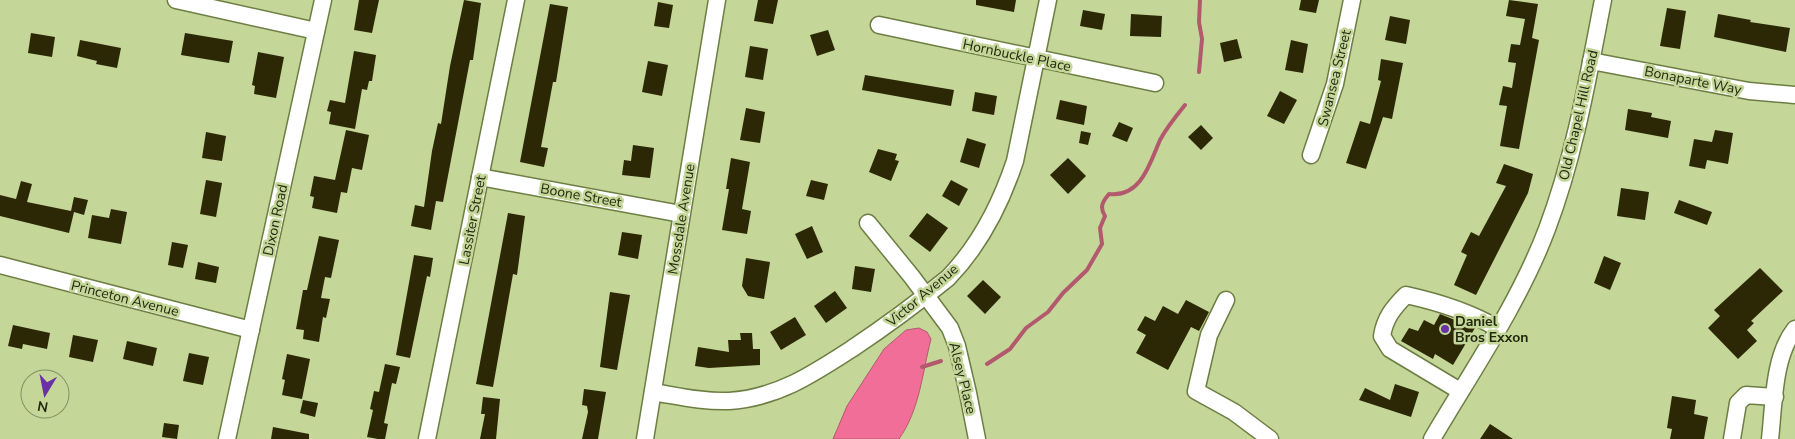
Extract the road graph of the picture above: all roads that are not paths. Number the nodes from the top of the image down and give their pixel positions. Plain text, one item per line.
1 (176, 0) edge
2 (323, 0) edge
3 (516, 0) edge
4 (716, 0) edge
5 (1048, 0) edge
6 (1352, 0) edge
7 (1603, 0) edge
8 (879, 25) dead end
9 (316, 31) junction
10 (1035, 58) junction
11 (1591, 61) junction
12 (1155, 83) dead end
13 (1795, 95) edge
14 (1311, 155) dead end
15 (480, 177) junction
16 (681, 214) junction
17 (868, 223) dead end
18 (0, 265) edge
19 (926, 295) junction
20 (1226, 300) dead end
21 (1497, 328) junction
22 (1795, 329) edge
23 (251, 330) junction
24 (1460, 391) junction
25 (653, 392) junction
26 (1775, 397) junction
27 (227, 439) edge
28 (427, 439) edge
29 (645, 439) edge
30 (977, 439) edge
31 (1270, 439) edge
32 (1432, 439) edge
33 (1732, 439) edge
34 (1770, 439) edge

1 - 9 street
2 - 9 street, Dixon Road
3 - 15 street, Lassiter Street
4 - 16 street, Mossdale Avenue
5 - 10 street, Victor Avenue
6 - 14 street, Swansea Street
7 - 11 street, Old Chapel Hill Road
8 - 10 street, Hornbuckle Place
9 - 23 street, Dixon Road
10 - 12 street, Hornbuckle Place
10 - 19 street, Victor Avenue
11 - 13 street, Bonaparte Way
11 - 21 street, Old Chapel Hill Road
15 - 16 street, Boone Street
15 - 28 street, Lassiter Street
16 - 25 street, Mossdale Avenue
17 - 19 street, Alsey Place
18 - 23 street, Princeton Avenue
19 - 25 street, Victor Avenue
19 - 30 street, Alsey Place
20 - 31 street
21 - 24 street, Old Chapel Hill Road
21 - 24 street
22 - 26 street
23 - 27 street, Dixon Road
24 - 32 street, Old Chapel Hill Road
25 - 29 street, Mossdale Avenue
26 - 33 street
26 - 34 street

